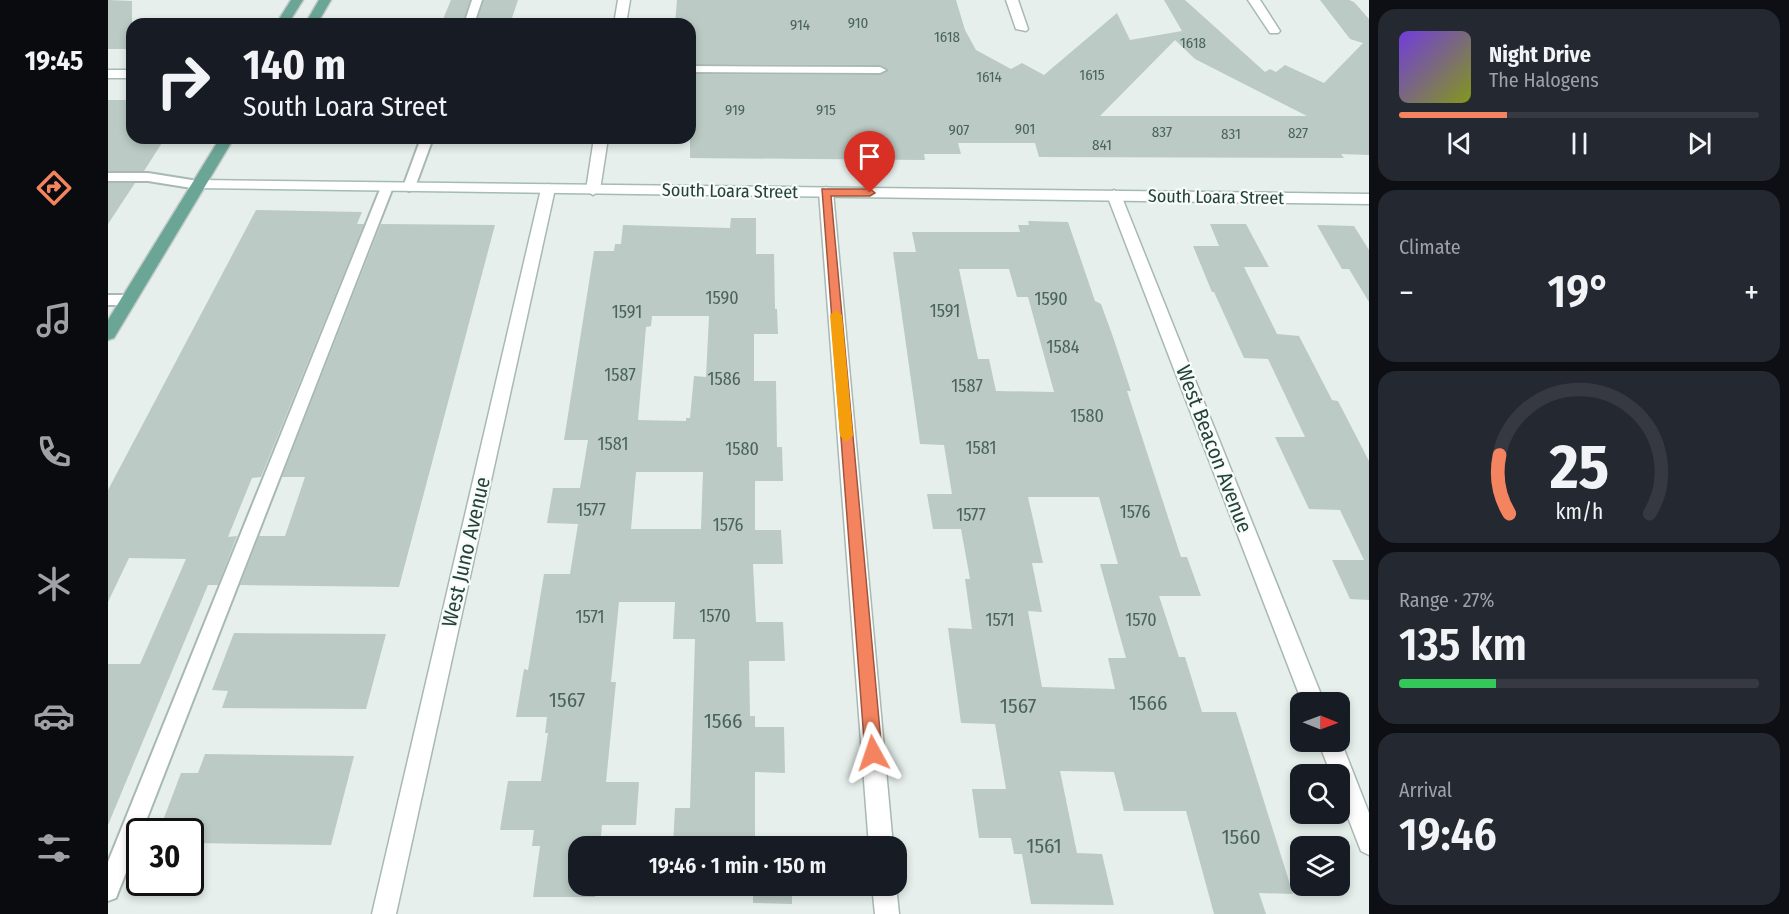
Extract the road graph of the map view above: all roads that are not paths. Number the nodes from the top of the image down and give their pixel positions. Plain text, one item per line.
1 (297, 0) edge
2 (325, 0) edge
3 (477, 0) edge
4 (624, 0) edge
5 (1012, 0) edge
6 (1254, 0) edge
7 (286, 18) edge
8 (314, 18) edge
9 (471, 18) edge
10 (621, 18) edge
11 (1022, 29) dead end
12 (1274, 31) dead end
13 (696, 69) edge
14 (880, 70) dead end
15 (108, 74) edge
16 (126, 75) edge
17 (223, 144) edge
18 (425, 144) edge
19 (600, 144) edge
20 (108, 177) edge
21 (198, 185) junction
22 (387, 187) junction
23 (410, 187) junction
24 (548, 189) junction
25 (592, 190) junction
26 (826, 192) junction
27 (1114, 195) junction
28 (1369, 199) edge
29 (108, 300) edge
30 (129, 300) junction
31 (108, 334) edge
32 (1309, 692) edge
33 (1333, 752) edge
34 (880, 836) edge
35 (1369, 843) edge
36 (108, 891) edge
37 (885, 896) edge
38 (384, 914) edge
39 (887, 914) edge

1 - 7 main road
2 - 8 main road
3 - 9 lane
4 - 10 street
5 - 11 street
6 - 12 street
13 - 14 lane
15 - 16 street
17 - 21 main road
18 - 23 lane
19 - 25 street
20 - 21 lane
21 - 22 street, South Loara Street
21 - 30 main road
22 - 23 street, South Loara Street
22 - 36 lane
23 - 24 street, South Loara Street
24 - 25 street, South Loara Street
24 - 38 street, West Juno Avenue
25 - 26 street, South Loara Street
26 - 27 street, South Loara Street
26 - 34 street
27 - 28 street, South Loara Street
27 - 32 street, West Beacon Avenue
29 - 30 lane
30 - 31 main road
33 - 35 street
37 - 39 street

